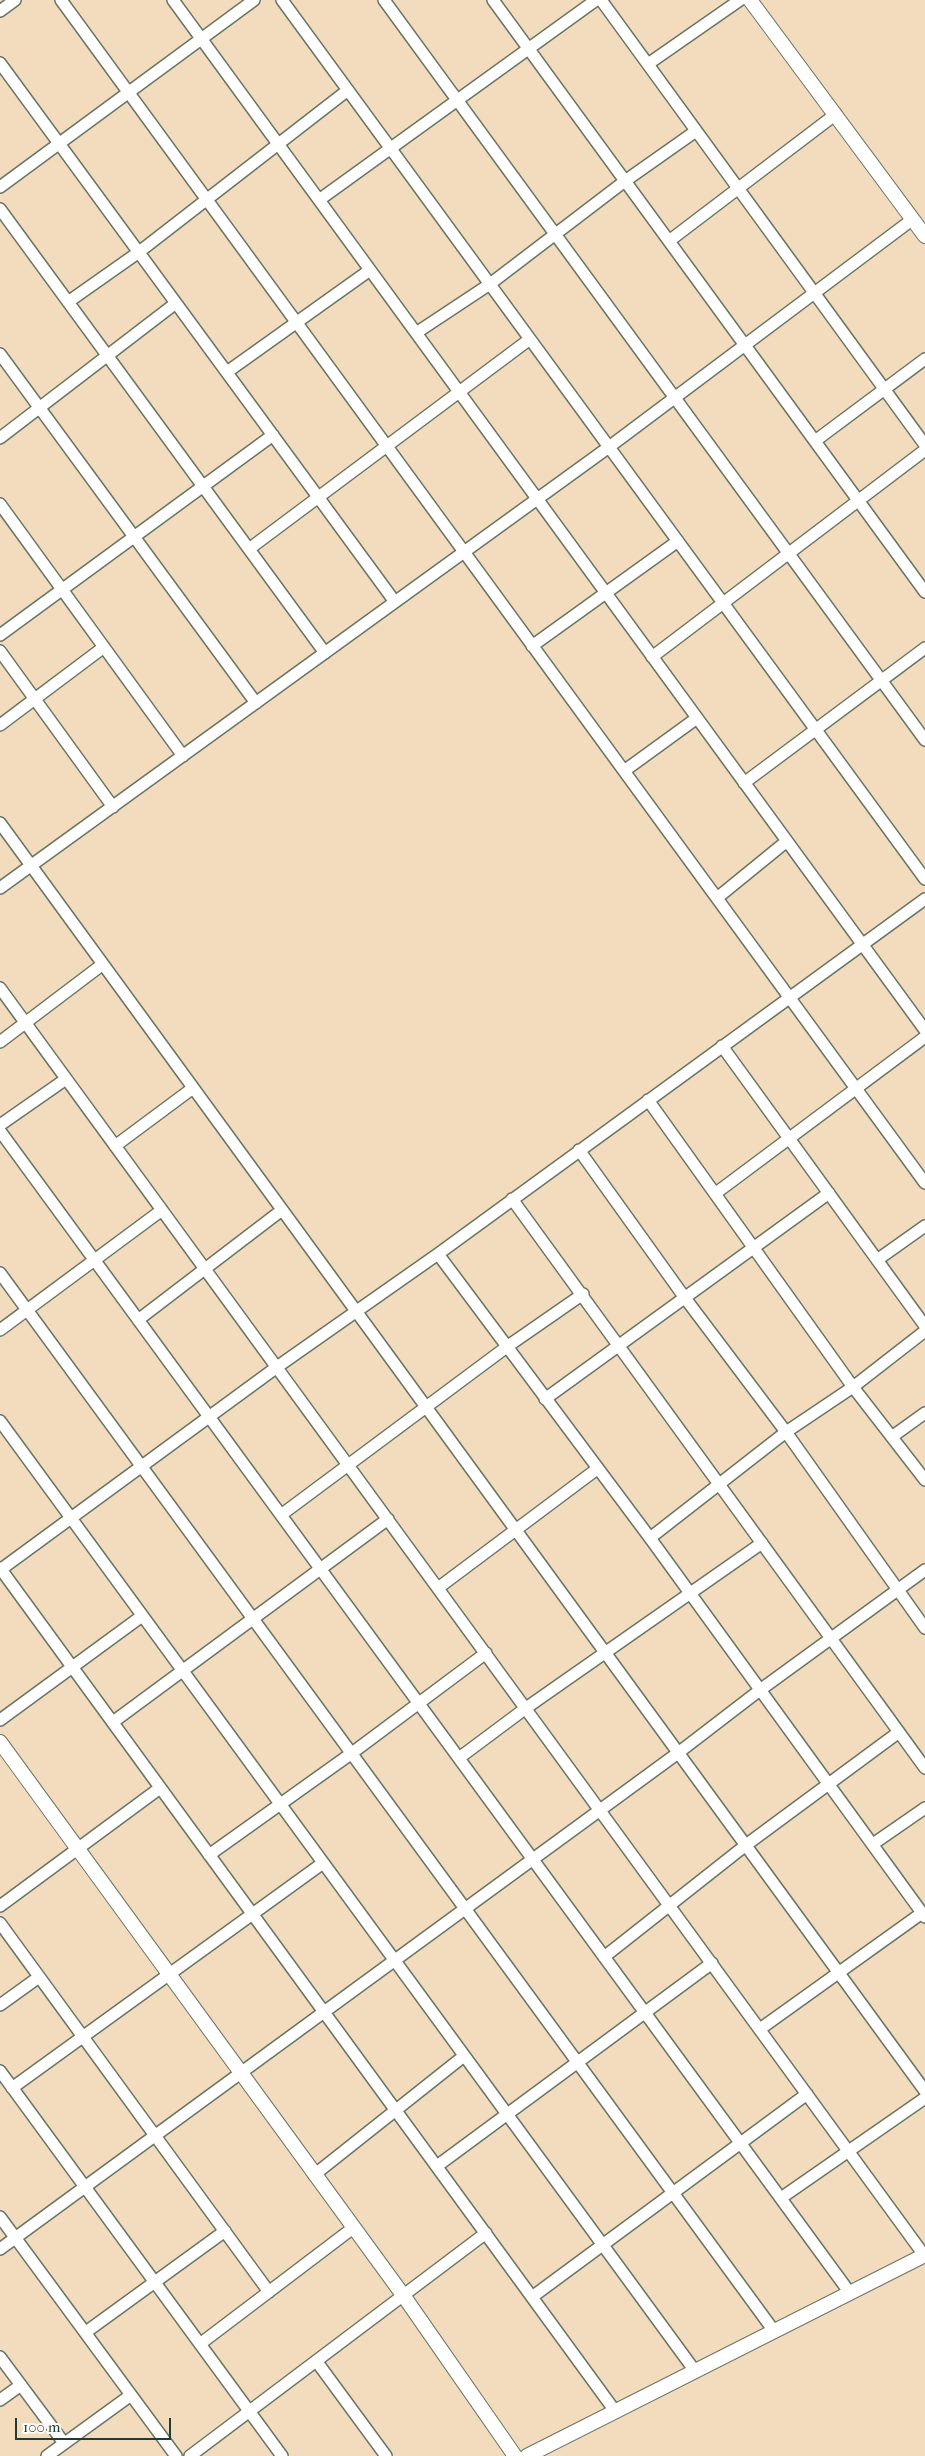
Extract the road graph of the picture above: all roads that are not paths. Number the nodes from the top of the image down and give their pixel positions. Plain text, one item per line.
1 (15, 0) edge
2 (61, 0) edge
3 (173, 0) edge
4 (254, 0) edge
5 (282, 0) edge
6 (384, 0) edge
7 (493, 0) edge
8 (596, 0) edge
9 (600, 0) edge
10 (740, 0) edge
11 (750, 0) edge
12 (0, 11) edge
13 (201, 39) junction
14 (529, 49) junction
15 (0, 63) edge
16 (648, 64) junction
17 (348, 90) junction
18 (128, 92) junction
19 (458, 100) junction
20 (836, 114) junction
21 (696, 131) junction
22 (59, 144) junction
23 (279, 146) junction
24 (391, 148) junction
25 (625, 181) junction
26 (0, 187) edge
27 (738, 189) junction
28 (206, 198) junction
29 (319, 200) junction
30 (0, 209) edge
31 (913, 219) junction
32 (556, 235) junction
33 (925, 236) edge
34 (669, 241) junction
35 (139, 252) junction
36 (370, 270) junction
37 (490, 284) junction
38 (814, 293) junction
39 (68, 302) junction
40 (176, 303) junction
41 (297, 323) junction
42 (416, 333) junction
43 (530, 339) junction
44 (744, 344) junction
45 (0, 354) edge
46 (106, 355) junction
47 (925, 359) edge
48 (227, 372) junction
49 (885, 390) junction
50 (459, 392) junction
51 (674, 397) junction
52 (39, 407) junction
53 (273, 435) junction
54 (0, 438) edge
55 (815, 441) junction
56 (925, 445) edge
57 (386, 446) junction
58 (609, 447) junction
59 (925, 450) edge
60 (203, 486) junction
61 (318, 497) junction
62 (537, 499) junction
63 (859, 501) junction
64 (0, 504) edge
65 (134, 538) junction
66 (678, 541) junction
67 (249, 549) junction
68 (464, 552) junction
69 (789, 553) junction
70 (62, 590) junction
71 (925, 592) edge
72 (606, 593) junction
73 (395, 602) junction
74 (723, 603) junction
75 (0, 635) edge
76 (532, 646) junction
77 (104, 647) junction
78 (925, 648) edge
79 (0, 651) edge
80 (325, 653) junction
81 (652, 656) junction
82 (882, 680) junction
83 (35, 699) junction
84 (256, 703) junction
85 (697, 718) junction
86 (0, 725) edge
87 (816, 730) junction
88 (925, 740) edge
89 (183, 756) junction
90 (624, 771) junction
91 (744, 783) junction
92 (113, 807) junction
93 (0, 823) edge
94 (787, 841) junction
95 (31, 866) junction
96 (925, 879) edge
97 (0, 888) edge
98 (716, 898) junction
99 (925, 899) edge
100 (862, 944) junction
101 (103, 964) junction
102 (0, 988) edge
103 (789, 997) junction
104 (26, 1024) junction
105 (925, 1030) edge
106 (925, 1037) edge
107 (0, 1042) edge
108 (722, 1046) junction
109 (66, 1079) junction
110 (193, 1088) junction
111 (856, 1089) junction
112 (648, 1100) junction
113 (0, 1125) edge
114 (0, 1131) edge
115 (789, 1139) junction
116 (115, 1146) junction
117 (579, 1150) junction
118 (925, 1183) edge
119 (828, 1193) junction
120 (716, 1194) junction
121 (512, 1199) junction
122 (162, 1210) junction
123 (282, 1210) junction
124 (925, 1226) edge
125 (755, 1247) junction
126 (438, 1254) junction
127 (94, 1259) junction
128 (877, 1260) junction
129 (206, 1270) junction
130 (0, 1273) edge
131 (583, 1294) junction
132 (685, 1298) junction
133 (27, 1310) junction
134 (356, 1311) junction
135 (138, 1320) junction
136 (925, 1326) edge
137 (0, 1330) edge
138 (925, 1331) edge
139 (508, 1346) junction
140 (619, 1346) junction
141 (276, 1367) junction
142 (853, 1387) junction
143 (545, 1399) junction
144 (426, 1408) junction
145 (925, 1413) edge
146 (210, 1418) junction
147 (0, 1421) edge
148 (786, 1432) junction
149 (892, 1436) junction
150 (348, 1465) junction
151 (142, 1467) junction
152 (597, 1469) junction
153 (925, 1480) edge
154 (718, 1483) junction
155 (281, 1515) junction
156 (71, 1519) junction
157 (388, 1519) junction
158 (515, 1529) junction
159 (650, 1538) junction
160 (762, 1542) junction
161 (0, 1569) edge
162 (321, 1569) junction
163 (925, 1570) edge
164 (438, 1588) junction
165 (898, 1590) junction
166 (689, 1594) junction
167 (142, 1616) junction
168 (253, 1619) junction
169 (925, 1628) edge
170 (830, 1639) junction
171 (605, 1652) junction
172 (486, 1653) junction
173 (73, 1668) junction
174 (182, 1671) junction
175 (760, 1690) junction
176 (418, 1703) junction
177 (526, 1708) junction
178 (0, 1720) edge
179 (113, 1722) junction
180 (900, 1732) junction
181 (0, 1742) edge
182 (352, 1753) junction
183 (678, 1753) junction
184 (459, 1758) junction
185 (925, 1768) edge
186 (830, 1784) junction
187 (160, 1788) junction
188 (280, 1805) junction
189 (925, 1808) edge
190 (599, 1809) junction
191 (873, 1844) junction
192 (746, 1846) junction
193 (79, 1849) junction
194 (209, 1855) junction
195 (533, 1859) junction
196 (322, 1863) junction
197 (0, 1906) edge
198 (670, 1906) junction
199 (465, 1908) junction
200 (252, 1914) junction
201 (923, 1915) edge
202 (0, 1924) edge
203 (604, 1957) junction
204 (394, 1960) junction
205 (712, 1963) junction
206 (839, 1973) junction
207 (170, 1975) junction
208 (39, 1977) junction
209 (0, 2005) edge
210 (324, 2011) junction
211 (645, 2012) junction
212 (760, 2029) junction
213 (83, 2037) junction
214 (464, 2056) junction
215 (578, 2062) junction
216 (0, 2071) edge
217 (240, 2073) junction
218 (12, 2088) junction
219 (925, 2091) edge
220 (807, 2094) junction
221 (925, 2098) edge
222 (396, 2110) junction
223 (507, 2115) junction
224 (154, 2135) junction
225 (741, 2143) junction
226 (849, 2151) junction
227 (437, 2166) junction
228 (314, 2175) junction
229 (85, 2187) junction
230 (673, 2193) junction
231 (781, 2198) junction
232 (0, 2217) edge
233 (353, 2228) junction
234 (225, 2231) junction
235 (486, 2233) junction
236 (15, 2238) junction
237 (602, 2245) junction
238 (0, 2249) edge
239 (925, 2255) edge
240 (154, 2282) junction
241 (269, 2292) junction
242 (850, 2293) junction
243 (403, 2295) junction
244 (532, 2296) junction
245 (774, 2331) junction
246 (86, 2332) junction
247 (200, 2344) junction
248 (0, 2357) edge
249 (317, 2362) junction
250 (695, 2371) junction
251 (21, 2385) junction
252 (131, 2395) junction
253 (0, 2400) edge
254 (250, 2411) junction
255 (615, 2411) junction
256 (64, 2443) junction
257 (510, 2455) edge
258 (47, 2456) edge
259 (176, 2456) edge
260 (190, 2456) edge
261 (282, 2456) edge
262 (386, 2456) edge
263 (527, 2456) edge

1 - 12 street
2 - 18 street
3 - 13 street
4 - 13 street
5 - 17 street
6 - 19 street
7 - 14 street
8 - 14 street
9 - 16 street
10 - 16 street
11 - 20 street
13 - 18 street
13 - 23 street
14 - 19 street
14 - 25 street
15 - 22 street
16 - 21 street
17 - 23 street
17 - 24 street
18 - 22 street
18 - 28 street
19 - 24 street
19 - 32 street
20 - 27 street
20 - 31 street
21 - 25 street
21 - 27 street
22 - 26 street
22 - 35 street
23 - 28 street
23 - 29 street
24 - 29 street
24 - 37 street
25 - 32 street
25 - 34 street
27 - 34 street
27 - 38 street
28 - 35 street
28 - 41 street
29 - 36 street
30 - 39 street
31 - 33 street
31 - 38 street
32 - 37 street
32 - 51 street
34 - 44 street
35 - 39 street
35 - 40 street
36 - 41 street
36 - 42 street
37 - 42 street
37 - 43 street
38 - 44 street
38 - 49 street
39 - 46 street
40 - 46 street
40 - 48 street
41 - 48 street
41 - 57 street
42 - 50 street
43 - 50 street
43 - 58 street
44 - 51 street
44 - 55 street
45 - 52 street
46 - 52 street
46 - 60 street
47 - 49 street
48 - 53 street
49 - 55 street
49 - 56 street
50 - 57 street
50 - 62 street
51 - 58 street
51 - 69 street
52 - 54 street
52 - 65 street
53 - 60 street
53 - 61 street
55 - 63 street
57 - 61 street
57 - 68 street
58 - 62 street
58 - 66 street
59 - 63 street
60 - 65 street
60 - 67 street
61 - 67 street
61 - 73 street
62 - 68 street
62 - 72 street
63 - 69 street
63 - 71 street
64 - 70 street
65 - 70 street
65 - 84 street
66 - 72 street
66 - 74 street
67 - 80 street
68 - 73 street
68 - 76 street
69 - 74 street
69 - 82 street
70 - 75 street
70 - 77 street
72 - 76 street
72 - 81 street
73 - 80 street
74 - 81 street
74 - 87 street
76 - 90 street
77 - 83 street
77 - 89 street
78 - 82 street
79 - 83 street
80 - 84 street
81 - 85 street
82 - 87 street
82 - 88 street
83 - 86 street
83 - 92 street
84 - 89 street
85 - 90 street
85 - 91 street
87 - 91 street
87 - 96 street
89 - 92 street
90 - 98 street
91 - 94 street
92 - 95 street
93 - 95 street
94 - 98 street
94 - 100 street
95 - 97 street
95 - 101 street
98 - 103 street
99 - 100 street
100 - 103 street
100 - 105 street
101 - 104 street
101 - 110 street
102 - 104 street
103 - 108 street
103 - 111 street
104 - 107 street
104 - 109 street
106 - 111 street
108 - 112 street
108 - 115 street
109 - 113 street
109 - 116 street
110 - 116 street
110 - 123 street
111 - 115 street
111 - 118 street
112 - 117 street
112 - 120 street
114 - 127 street
115 - 119 street
115 - 120 street
116 - 122 street
117 - 121 street
117 - 132 street
119 - 125 street
119 - 128 street
120 - 125 street
121 - 126 street
121 - 131 street
122 - 127 street
122 - 129 street
123 - 129 street
123 - 134 street
124 - 128 street
125 - 132 street
125 - 142 street
126 - 134 street
126 - 139 street
127 - 133 street
127 - 135 street
128 - 136 street
129 - 135 street
129 - 141 street
130 - 133 street
131 - 139 street
131 - 140 street
132 - 140 street
132 - 148 street
133 - 137 street
133 - 151 street
134 - 141 street
134 - 144 street
135 - 146 street
138 - 142 street
139 - 143 street
139 - 144 street
140 - 143 street
140 - 154 street
141 - 146 street
141 - 150 street
142 - 148 street
142 - 149 street
143 - 152 street
144 - 150 street
144 - 158 street
145 - 149 street
146 - 151 street
146 - 155 street
147 - 156 street
148 - 154 street
148 - 165 street
149 - 153 street
150 - 155 street
150 - 157 street
151 - 156 street
151 - 168 street
152 - 158 street
152 - 159 street
154 - 159 street
154 - 160 street
155 - 162 street
156 - 161 street
156 - 167 street
157 - 162 street
157 - 164 street
158 - 164 street
158 - 171 street
159 - 166 street
160 - 166 street
160 - 170 street
161 - 173 street
162 - 168 street
162 - 176 street
163 - 165 street
164 - 172 street
165 - 169 street
165 - 170 street
166 - 171 street
166 - 175 street
167 - 173 street
167 - 174 street
168 - 174 street
168 - 182 street
170 - 175 street
170 - 180 street
171 - 177 street
171 - 183 street
172 - 176 street
172 - 177 street
173 - 178 street
173 - 179 street
174 - 179 street
174 - 188 street
175 - 183 street
175 - 186 street
176 - 182 street
176 - 184 street
177 - 184 street
177 - 190 street
179 - 187 street
180 - 185 street
180 - 186 street
181 - 193 street
182 - 188 street
182 - 199 street
183 - 190 street
183 - 192 street
184 - 195 street
186 - 191 street
186 - 192 street
187 - 193 street
187 - 194 street
188 - 194 street
188 - 196 street
189 - 191 street
190 - 195 street
190 - 198 street
191 - 201 street
192 - 198 street
192 - 206 street
193 - 197 street
193 - 207 street
194 - 200 street
195 - 199 street
195 - 203 street
196 - 200 street
196 - 204 street
198 - 203 street
198 - 205 street
199 - 204 street
199 - 215 street
200 - 207 street
200 - 210 street
201 - 206 street
202 - 208 street
203 - 211 street
204 - 210 street
204 - 214 street
205 - 211 street
205 - 212 street
206 - 212 street
206 - 219 street
207 - 213 street
207 - 217 street
208 - 209 street
208 - 213 street
210 - 217 street
210 - 222 street
211 - 215 street
211 - 225 street
212 - 220 street
213 - 218 street
213 - 224 street
214 - 222 street
214 - 223 street
215 - 223 street
215 - 230 street
216 - 218 street
217 - 224 street
217 - 228 street
218 - 229 street
220 - 225 street
220 - 226 street
221 - 226 street
222 - 227 street
222 - 228 street
223 - 227 street
223 - 237 street
224 - 229 street
224 - 234 street
225 - 230 street
225 - 231 street
226 - 231 street
226 - 239 street
227 - 235 street
228 - 233 street
229 - 236 street
229 - 240 street
230 - 237 street
230 - 245 street
231 - 242 street
232 - 236 street
233 - 241 street
233 - 243 street
234 - 240 street
234 - 241 street
235 - 243 street
235 - 244 street
236 - 238 street
236 - 246 street
237 - 244 street
237 - 250 street
239 - 242 street
240 - 246 street
240 - 247 street
241 - 247 street
242 - 245 street
243 - 249 street
243 - 257 street
244 - 255 street
245 - 250 street
246 - 252 street
247 - 254 street
248 - 251 street
249 - 254 street
249 - 262 street
250 - 255 street
251 - 253 street
251 - 256 street
252 - 256 street
252 - 259 street
254 - 260 street
254 - 261 street
255 - 263 street
256 - 258 street

